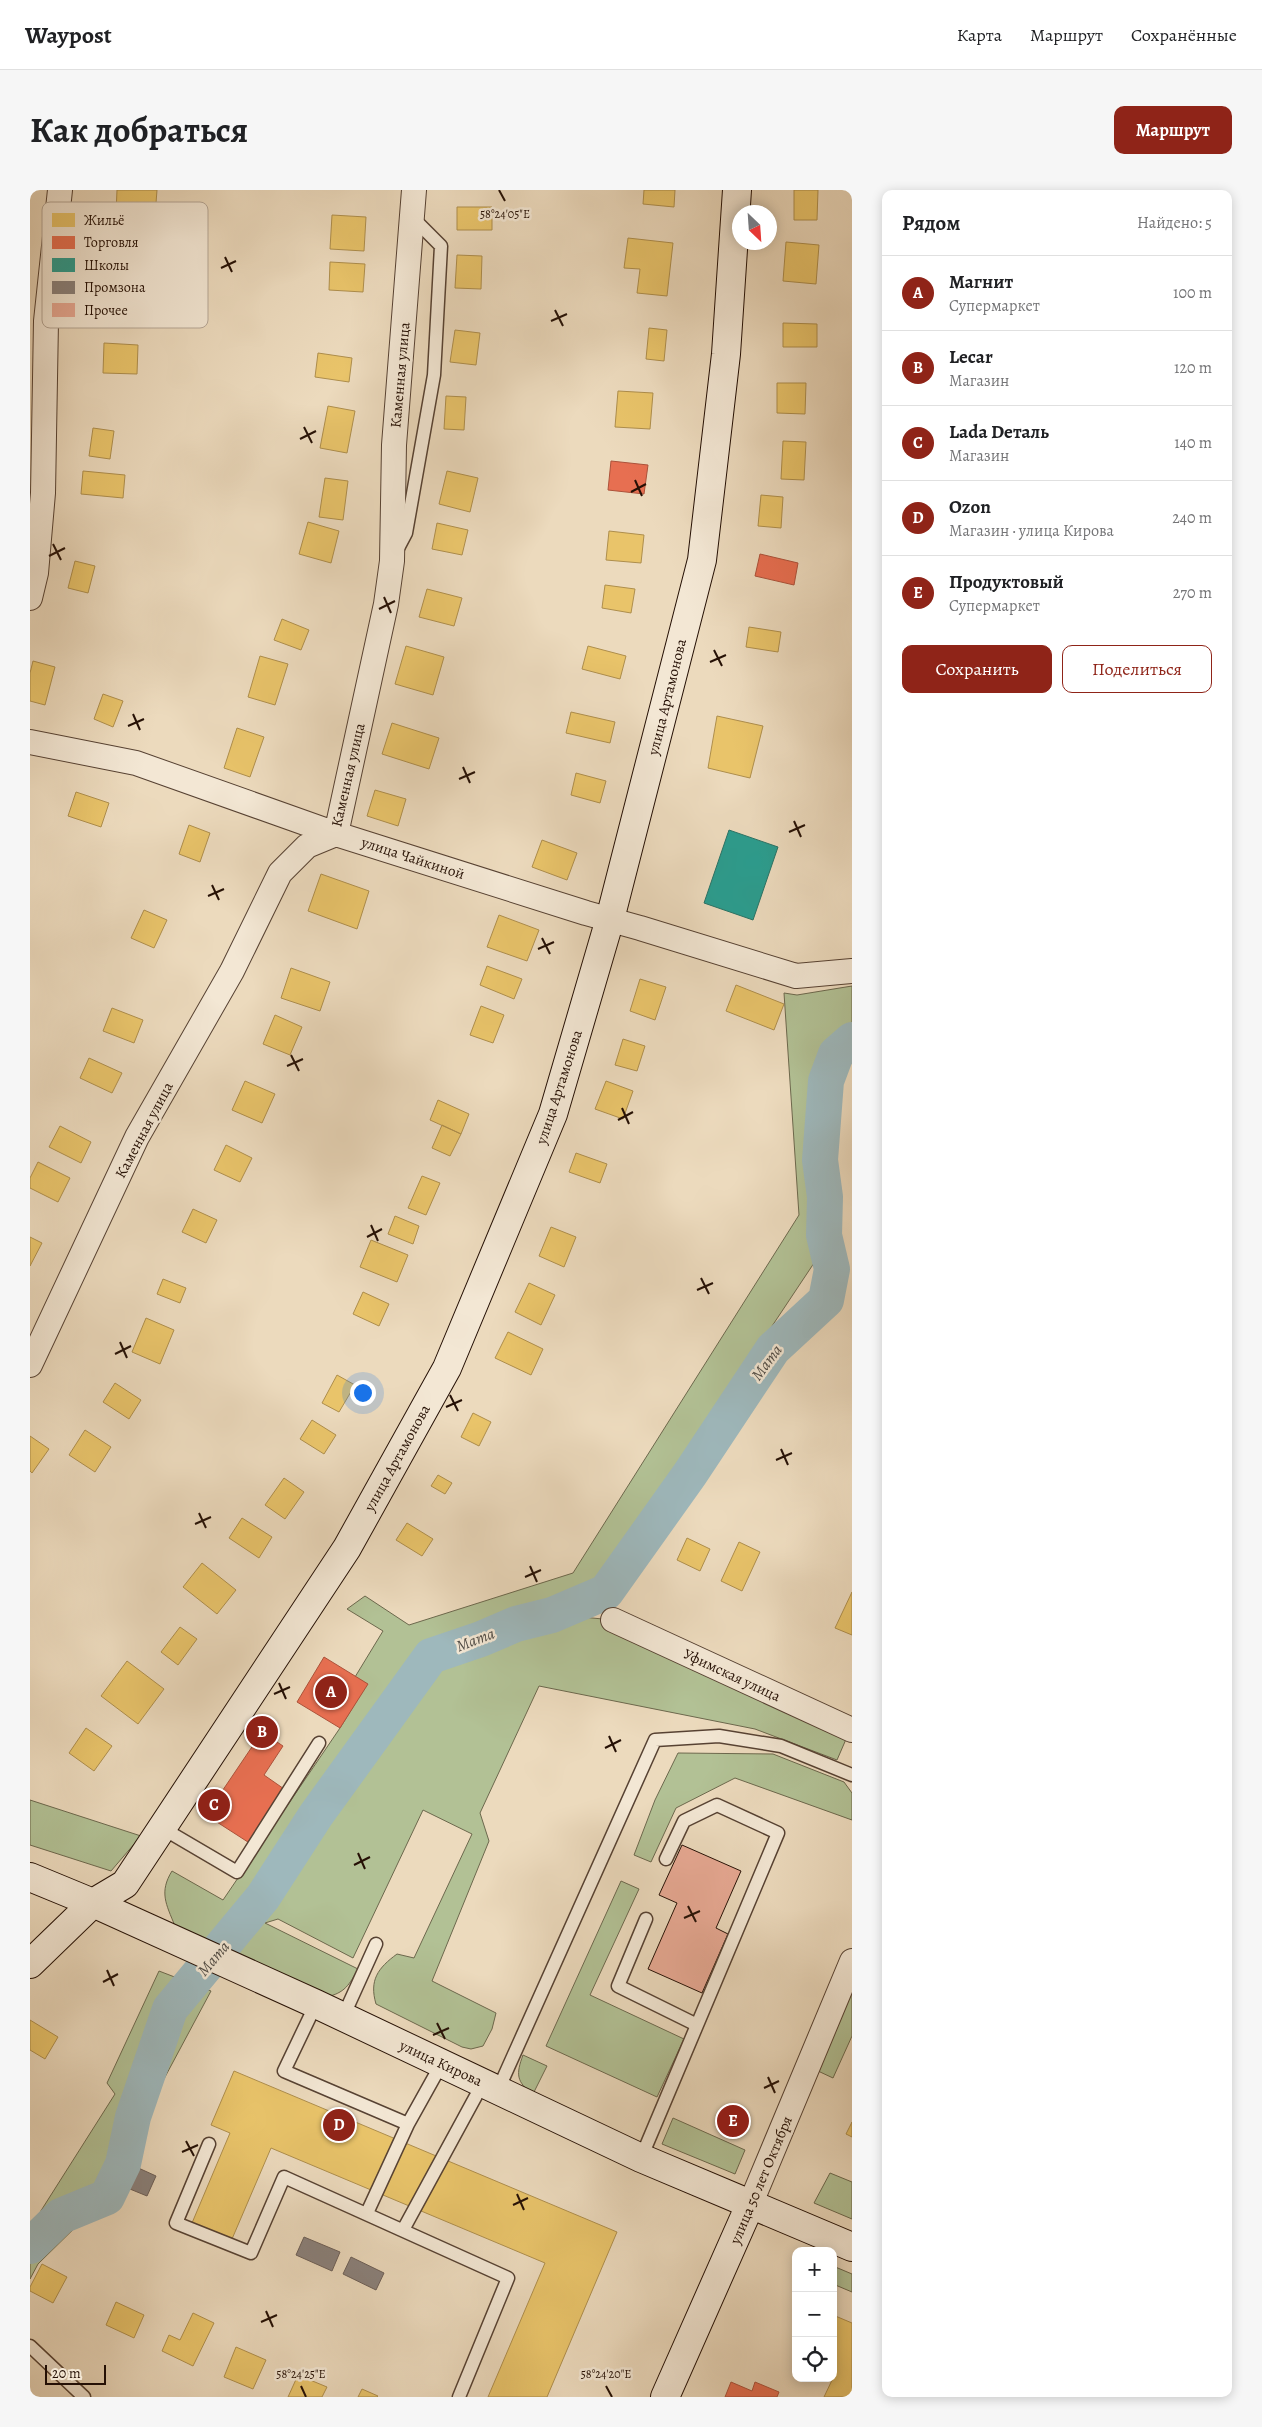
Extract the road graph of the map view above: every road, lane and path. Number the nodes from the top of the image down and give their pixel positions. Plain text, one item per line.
1 (414, 190) edge
2 (737, 190) edge
3 (413, 218) junction
4 (46, 328) edge
5 (392, 561) junction
6 (30, 598) edge
7 (30, 742) edge
8 (336, 834) junction
9 (610, 919) junction
10 (852, 971) edge
11 (30, 1365) edge
12 (613, 1620) dead end
13 (852, 1730) edge
14 (319, 1743) dead end
15 (852, 1775) edge
16 (162, 1828) junction
17 (666, 1859) dead end
18 (30, 1877) edge
19 (93, 1903) junction
20 (646, 1919) dead end
21 (376, 1944) dead end
22 (852, 1961) edge
23 (30, 1964) edge
24 (316, 2004) junction
25 (343, 2017) junction
26 (697, 2025) junction
27 (442, 2063) junction
28 (490, 2087) junction
29 (408, 2124) junction
30 (209, 2144) dead end
31 (641, 2158) junction
32 (750, 2205) junction
33 (367, 2213) junction
34 (403, 2230) junction
35 (852, 2247) edge
36 (30, 2346) edge
37 (84, 2397) edge
38 (459, 2397) edge
39 (665, 2397) edge

1 - 3 street, Каменная улица
2 - 9 street, улица Артамонова
3 - 5 street, Каменная улица
3 - 5 lane
4 - 6 street
5 - 8 street, Каменная улица
7 - 8 street, улица Чайкиной
8 - 9 street, улица Чайкиной
8 - 11 street, Каменная улица
9 - 10 street, улица Чайкиной
9 - 16 street, улица Артамонова
12 - 13 street, Уфимская улица
14 - 16 lane
15 - 28 lane
16 - 19 street, улица Артамонова
17 - 26 lane
18 - 19 street, улица Кирова
19 - 23 street, улица Артамонова
19 - 24 street, улица Кирова
20 - 26 lane
21 - 25 lane
22 - 32 street, улица 50 лет Октября
24 - 25 street, улица Кирова
24 - 29 lane
25 - 27 street, улица Кирова
26 - 31 lane
27 - 28 street, улица Кирова
27 - 29 lane
28 - 31 street, улица Кирова
28 - 34 lane
29 - 33 lane
30 - 33 lane
31 - 32 street, улица Кирова
32 - 35 street, улица Кирова
32 - 39 street, улица 50 лет Октября
33 - 34 lane
34 - 38 lane
36 - 37 lane

